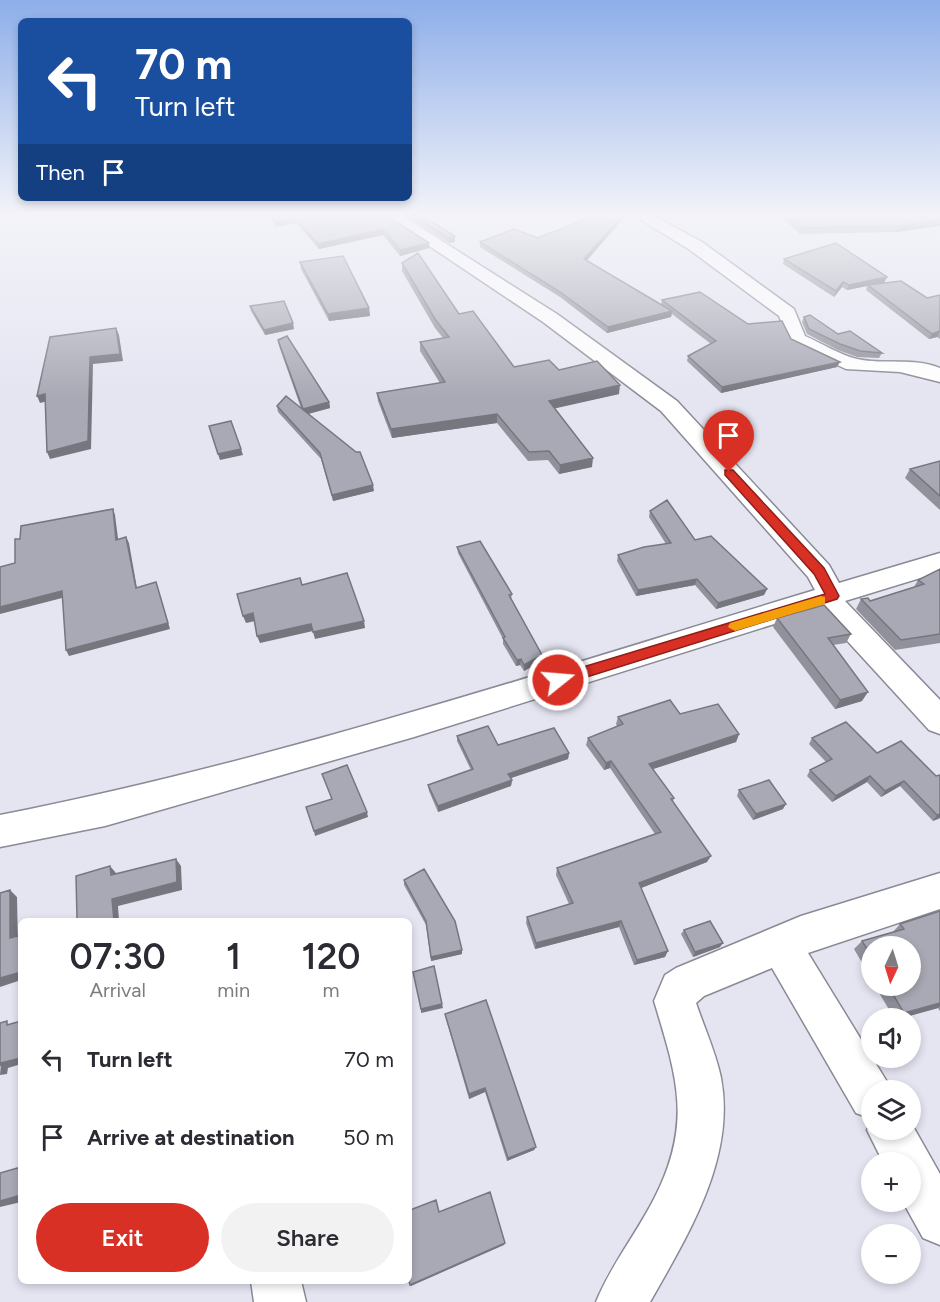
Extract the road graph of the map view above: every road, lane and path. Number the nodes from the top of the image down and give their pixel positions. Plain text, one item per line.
1 (485, 276) edge
2 (734, 276) edge
3 (940, 376) edge
4 (940, 562) edge
5 (829, 598) junction
6 (940, 721) edge
7 (0, 831) edge
8 (940, 891) edge
9 (780, 944) junction
10 (862, 1080) edge
11 (921, 1187) edge
12 (940, 1221) edge
13 (277, 1284) edge
14 (280, 1302) edge
15 (622, 1302) edge

1 - 5 street
2 - 3 street
4 - 5 street
5 - 6 street
5 - 7 street
8 - 9 street
9 - 10 street
9 - 15 street
11 - 12 street
13 - 14 street

